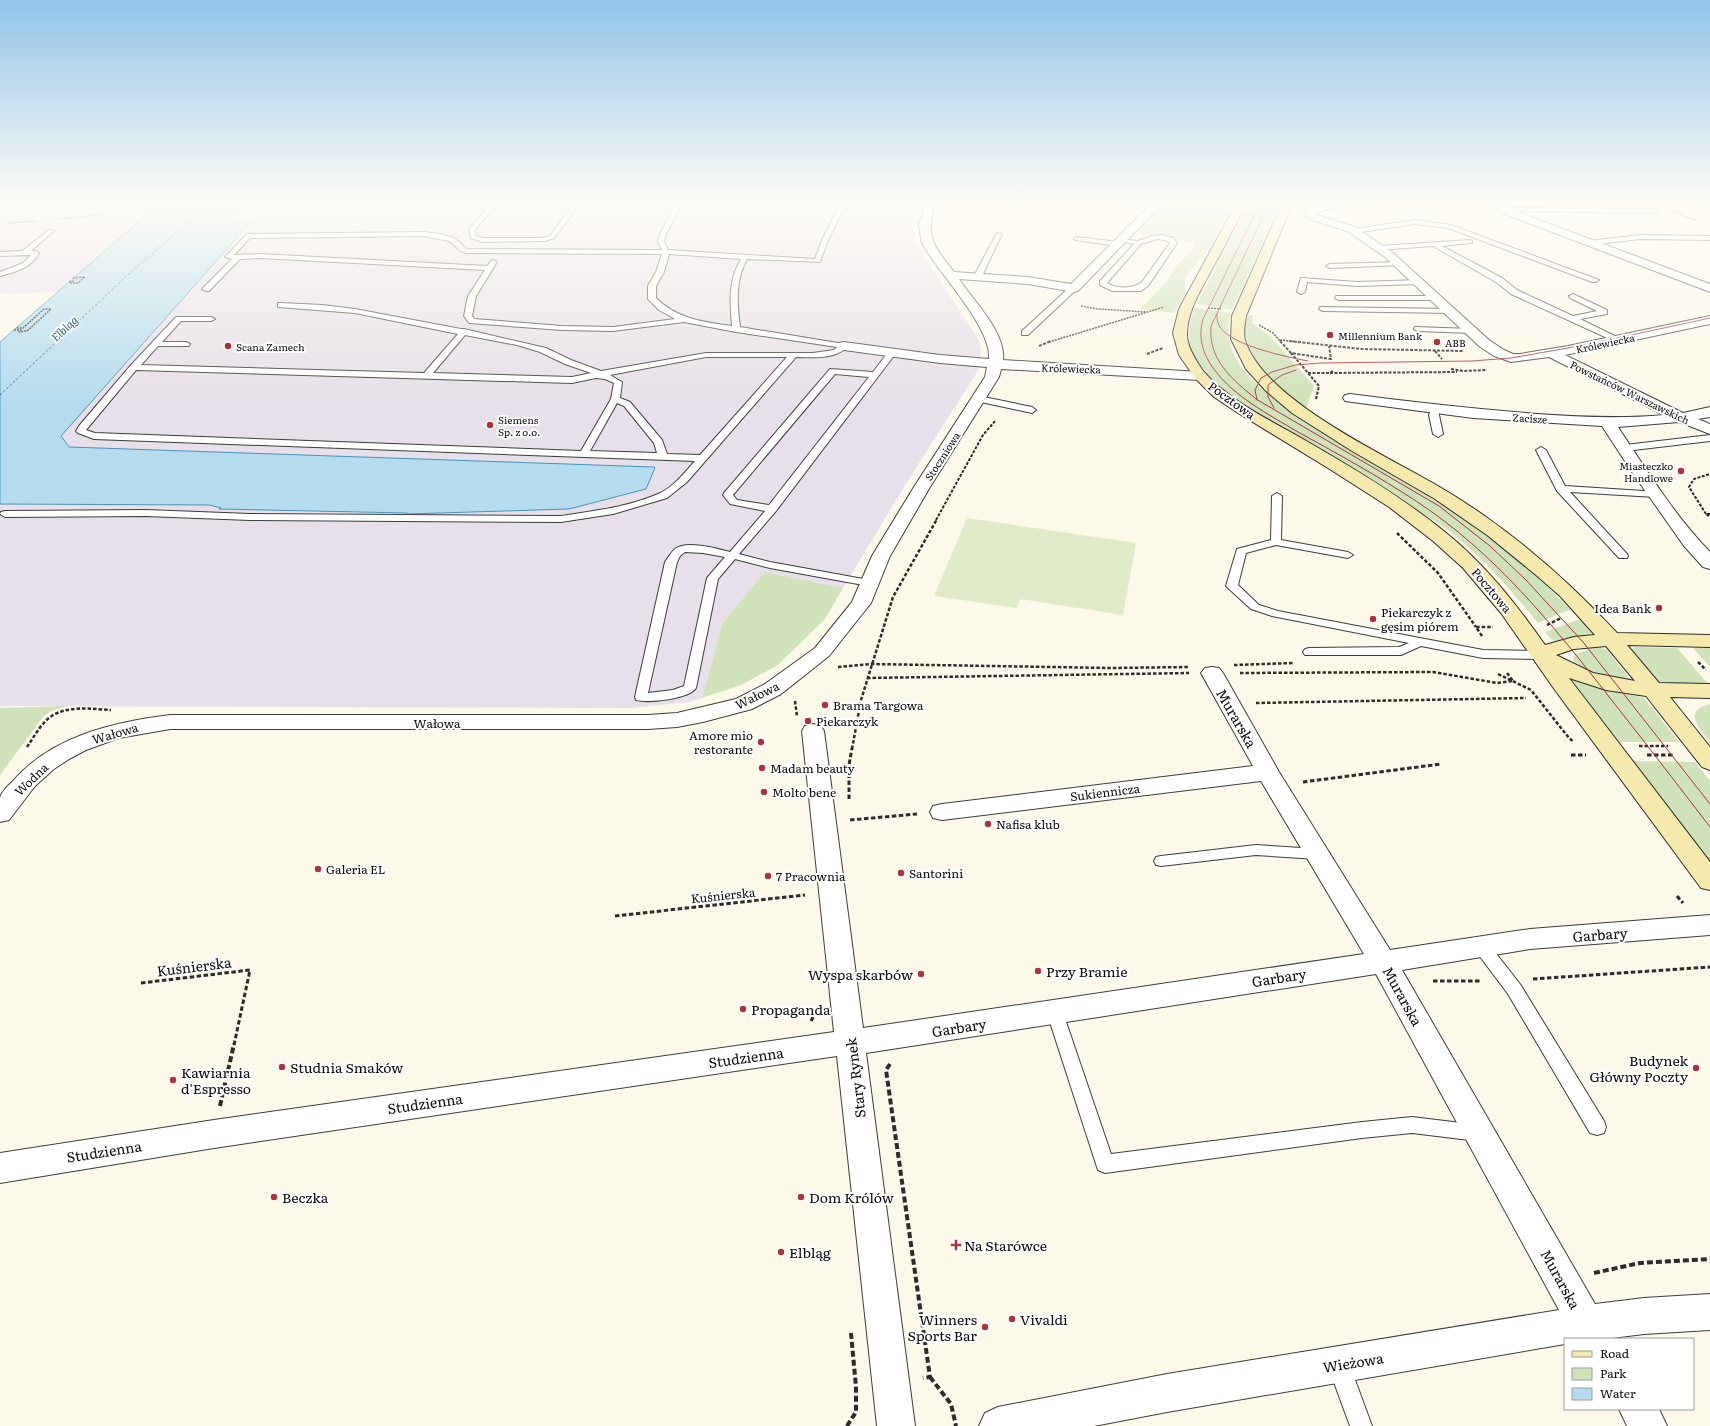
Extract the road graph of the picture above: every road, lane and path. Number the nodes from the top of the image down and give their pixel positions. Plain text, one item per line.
1 (12, 271) edge
2 (224, 271) edge
3 (488, 271) edge
4 (660, 271) edge
5 (737, 271) edge
6 (949, 271) edge
7 (981, 271) edge
8 (1091, 271) edge
9 (1114, 271) edge
10 (1155, 271) edge
11 (1206, 271) edge
12 (1258, 271) edge
13 (1408, 271) edge
14 (1482, 271) edge
15 (1569, 271) edge
16 (1663, 271) edge
17 (0, 274) edge
18 (953, 276) junction
19 (978, 276) junction
20 (72, 278) dead end
21 (1595, 280) dead end
22 (69, 282) dead end
23 (1421, 282) junction
24 (1074, 288) junction
25 (1710, 288) edge
26 (206, 289) dead end
27 (1301, 292) dead end
28 (1573, 296) dead end
29 (1339, 298) dead end
30 (1438, 298) junction
31 (1059, 302) junction
32 (281, 305) dead end
33 (1168, 306) dead end
34 (1323, 308) dead end
35 (1452, 311) junction
36 (1149, 312) junction
37 (211, 319) dead end
38 (684, 319) junction
39 (1571, 319) junction
40 (1710, 320) edge
41 (1257, 325) dead end
42 (15, 329) joint
43 (1418, 329) dead end
44 (736, 330) junction
45 (464, 331) junction
46 (1472, 331) junction
47 (1025, 333) dead end
48 (1280, 340) junction
49 (1619, 340) junction
50 (156, 344) junction
51 (186, 344) dead end
52 (844, 346) junction
53 (1329, 346) junction
54 (1036, 347) dead end
55 (892, 353) junction
56 (1291, 353) junction
57 (1551, 353) junction
58 (794, 355) junction
59 (1442, 359) dead end
60 (995, 364) junction
61 (134, 367) junction
62 (1334, 370) dead end
63 (1463, 371) dead end
64 (1330, 373) junction
65 (600, 374) junction
66 (875, 375) junction
67 (426, 376) junction
68 (1200, 376) junction
69 (1350, 398) dead end
70 (615, 399) junction
71 (979, 399) junction
72 (1007, 405) junction
73 (1032, 410) dead end
74 (1435, 410) junction
75 (1710, 412) edge
76 (1682, 418) junction
77 (1608, 423) junction
78 (1710, 429) edge
79 (1438, 434) dead end
80 (1710, 438) edge
81 (1625, 448) junction
82 (1541, 450) dead end
83 (584, 453) junction
84 (663, 456) junction
85 (703, 458) junction
86 (1710, 474) edge
87 (1561, 489) junction
88 (1656, 494) junction
89 (1277, 496) dead end
90 (772, 509) junction
91 (5, 514) dead end
92 (1706, 514) junction
93 (1710, 514) edge
94 (1710, 517) edge
95 (1276, 542) junction
96 (1348, 555) dead end
97 (731, 556) junction
98 (1623, 556) dead end
99 (1710, 563) edge
100 (869, 583) junction
101 (1611, 640) junction
102 (1710, 641) edge
103 (1418, 642) junction
104 (1308, 652) dead end
105 (1540, 655) junction
106 (1294, 663) dead end
107 (871, 664) junction
108 (835, 667) dead end
109 (1210, 669) junction
110 (800, 670) joint
111 (1492, 671) dead end
112 (1652, 691) junction
113 (1710, 692) edge
114 (1526, 698) dead end
115 (795, 699) dead end
116 (1229, 703) junction
117 (813, 731) joint
118 (1609, 746) junction
119 (68, 750) joint
120 (1703, 754) edge
121 (1441, 764) dead end
122 (1272, 779) junction
123 (850, 806) dead end
124 (942, 812) joint
125 (851, 813) dead end
126 (0, 814) edge
127 (852, 820) junction
128 (824, 822) junction
129 (853, 827) dead end
130 (1317, 854) junction
131 (1161, 861) dead end
132 (1710, 881) edge
133 (832, 892) junction
134 (615, 916) dead end
135 (1710, 925) edge
136 (1481, 946) junction
137 (1383, 961) junction
138 (1710, 967) edge
139 (1530, 980) dead end
140 (1425, 981) dead end
141 (1485, 981) dead end
142 (141, 983) dead end
143 (1054, 1013) junction
144 (850, 1042) junction
145 (893, 1060) dead end
146 (1597, 1127) dead end
147 (1479, 1133) junction
148 (214, 1134) junction
149 (0, 1168) edge
150 (1710, 1259) edge
151 (1596, 1280) dead end
152 (1710, 1312) edge
153 (1590, 1331) edge
154 (1338, 1365) junction
155 (930, 1378) junction
156 (891, 1382) junction
157 (856, 1387) dead end
158 (1639, 1410) edge
159 (896, 1426) edge
160 (956, 1426) edge
161 (998, 1426) edge
162 (1361, 1426) edge
163 (1648, 1426) edge

1 - 17 lane
2 - 26 lane
3 - 38 lane
4 - 38 lane
5 - 44 lane
6 - 18 street
7 - 19 lane
8 - 24 street
9 - 10 lane
11 - 68 main road, Pocztowa
12 - 101 main road
13 - 23 street
14 - 39 lane
15 - 21 lane
16 - 25 street
18 - 19 street
18 - 60 street
19 - 24 street
20 - 22 path
23 - 27 lane
23 - 30 street
24 - 31 lane
28 - 39 lane
29 - 30 lane
30 - 35 street
31 - 36 path
31 - 47 lane
32 - 45 lane
33 - 36 path
34 - 35 lane
35 - 46 street
36 - 54 path
37 - 50 lane
38 - 44 lane
39 - 49 lane
40 - 49 street, Królewiecka
41 - 48 path
42 - 42 path
43 - 46 lane
44 - 52 lane
45 - 65 lane
45 - 67 lane
46 - 57 street, Królewiecka
48 - 53 path
48 - 56 path
49 - 57 street, Królewiecka
50 - 51 lane
50 - 61 lane
52 - 55 street
52 - 58 lane
53 - 56 path
53 - 59 path
55 - 60 street
55 - 66 lane
56 - 64 path
57 - 76 street, Powstańców Warszawskich
58 - 65 lane
58 - 85 lane
60 - 68 street, Królewiecka
60 - 71 street, Stoczniowa
61 - 67 lane
61 - 83 lane
62 - 64 path
63 - 64 path
65 - 67 lane
65 - 70 lane
66 - 90 lane
66 - 90 lane
68 - 105 main road, Pocztowa
69 - 74 street, Zacisze
70 - 83 lane
70 - 84 lane
71 - 72 lane
71 - 100 street, Stoczniowa
72 - 73 lane
72 - 107 path
74 - 77 street, Zacisze
74 - 79 lane
75 - 76 street, Zacisze
76 - 77 street, Zacisze
76 - 78 street, Powstańców Warszawskich
77 - 81 street
80 - 81 lane
81 - 88 street
82 - 87 lane
83 - 84 lane
84 - 85 lane
85 - 91 lane
86 - 92 path
87 - 88 lane
87 - 98 lane
88 - 99 street
89 - 95 lane
90 - 97 lane
92 - 93 path
92 - 94 path
95 - 96 lane
95 - 103 lane
97 - 97 lane
97 - 100 lane
100 - 110 street, Stoczniowa
101 - 102 main road
101 - 105 main road
101 - 112 main road
103 - 104 lane
103 - 105 lane
105 - 112 main road
105 - 118 main road, Pocztowa
106 - 109 path
107 - 108 path
107 - 109 path
107 - 123 path
109 - 116 street, Murarska
110 - 119 street, Wałowa
111 - 118 path
112 - 113 main road
112 - 120 main road
114 - 116 path
115 - 117 path
116 - 122 street, Murarska
117 - 128 street, Stary Rynek
118 - 120 path
118 - 132 main road, Pocztowa
119 - 126 street, Wodna
121 - 122 path
122 - 124 street, Sukiennicza
122 - 130 street, Murarska
124 - 127 path
125 - 127 path
127 - 128 path
127 - 129 path
128 - 133 street, Stary Rynek
130 - 131 lane
130 - 137 street, Murarska
133 - 134 path, Kuśnierska
133 - 144 street, Stary Rynek
135 - 136 street, Garbary
136 - 137 street, Garbary
136 - 146 lane
137 - 143 street, Garbary
137 - 147 street, Murarska
138 - 139 path
140 - 141 path
142 - 148 path, Kuśnierska
143 - 144 street, Garbary
143 - 147 lane
144 - 148 street, Studzienna
144 - 156 street, Stary Rynek
145 - 155 path
147 - 153 street, Murarska
148 - 149 street, Studzienna
150 - 151 path
152 - 153 street, Wieżowa
153 - 154 street, Wieżowa
154 - 161 street, Wieżowa
154 - 162 lane
155 - 156 path
155 - 160 path
156 - 157 path
156 - 159 street, Stary Rynek
158 - 163 street

